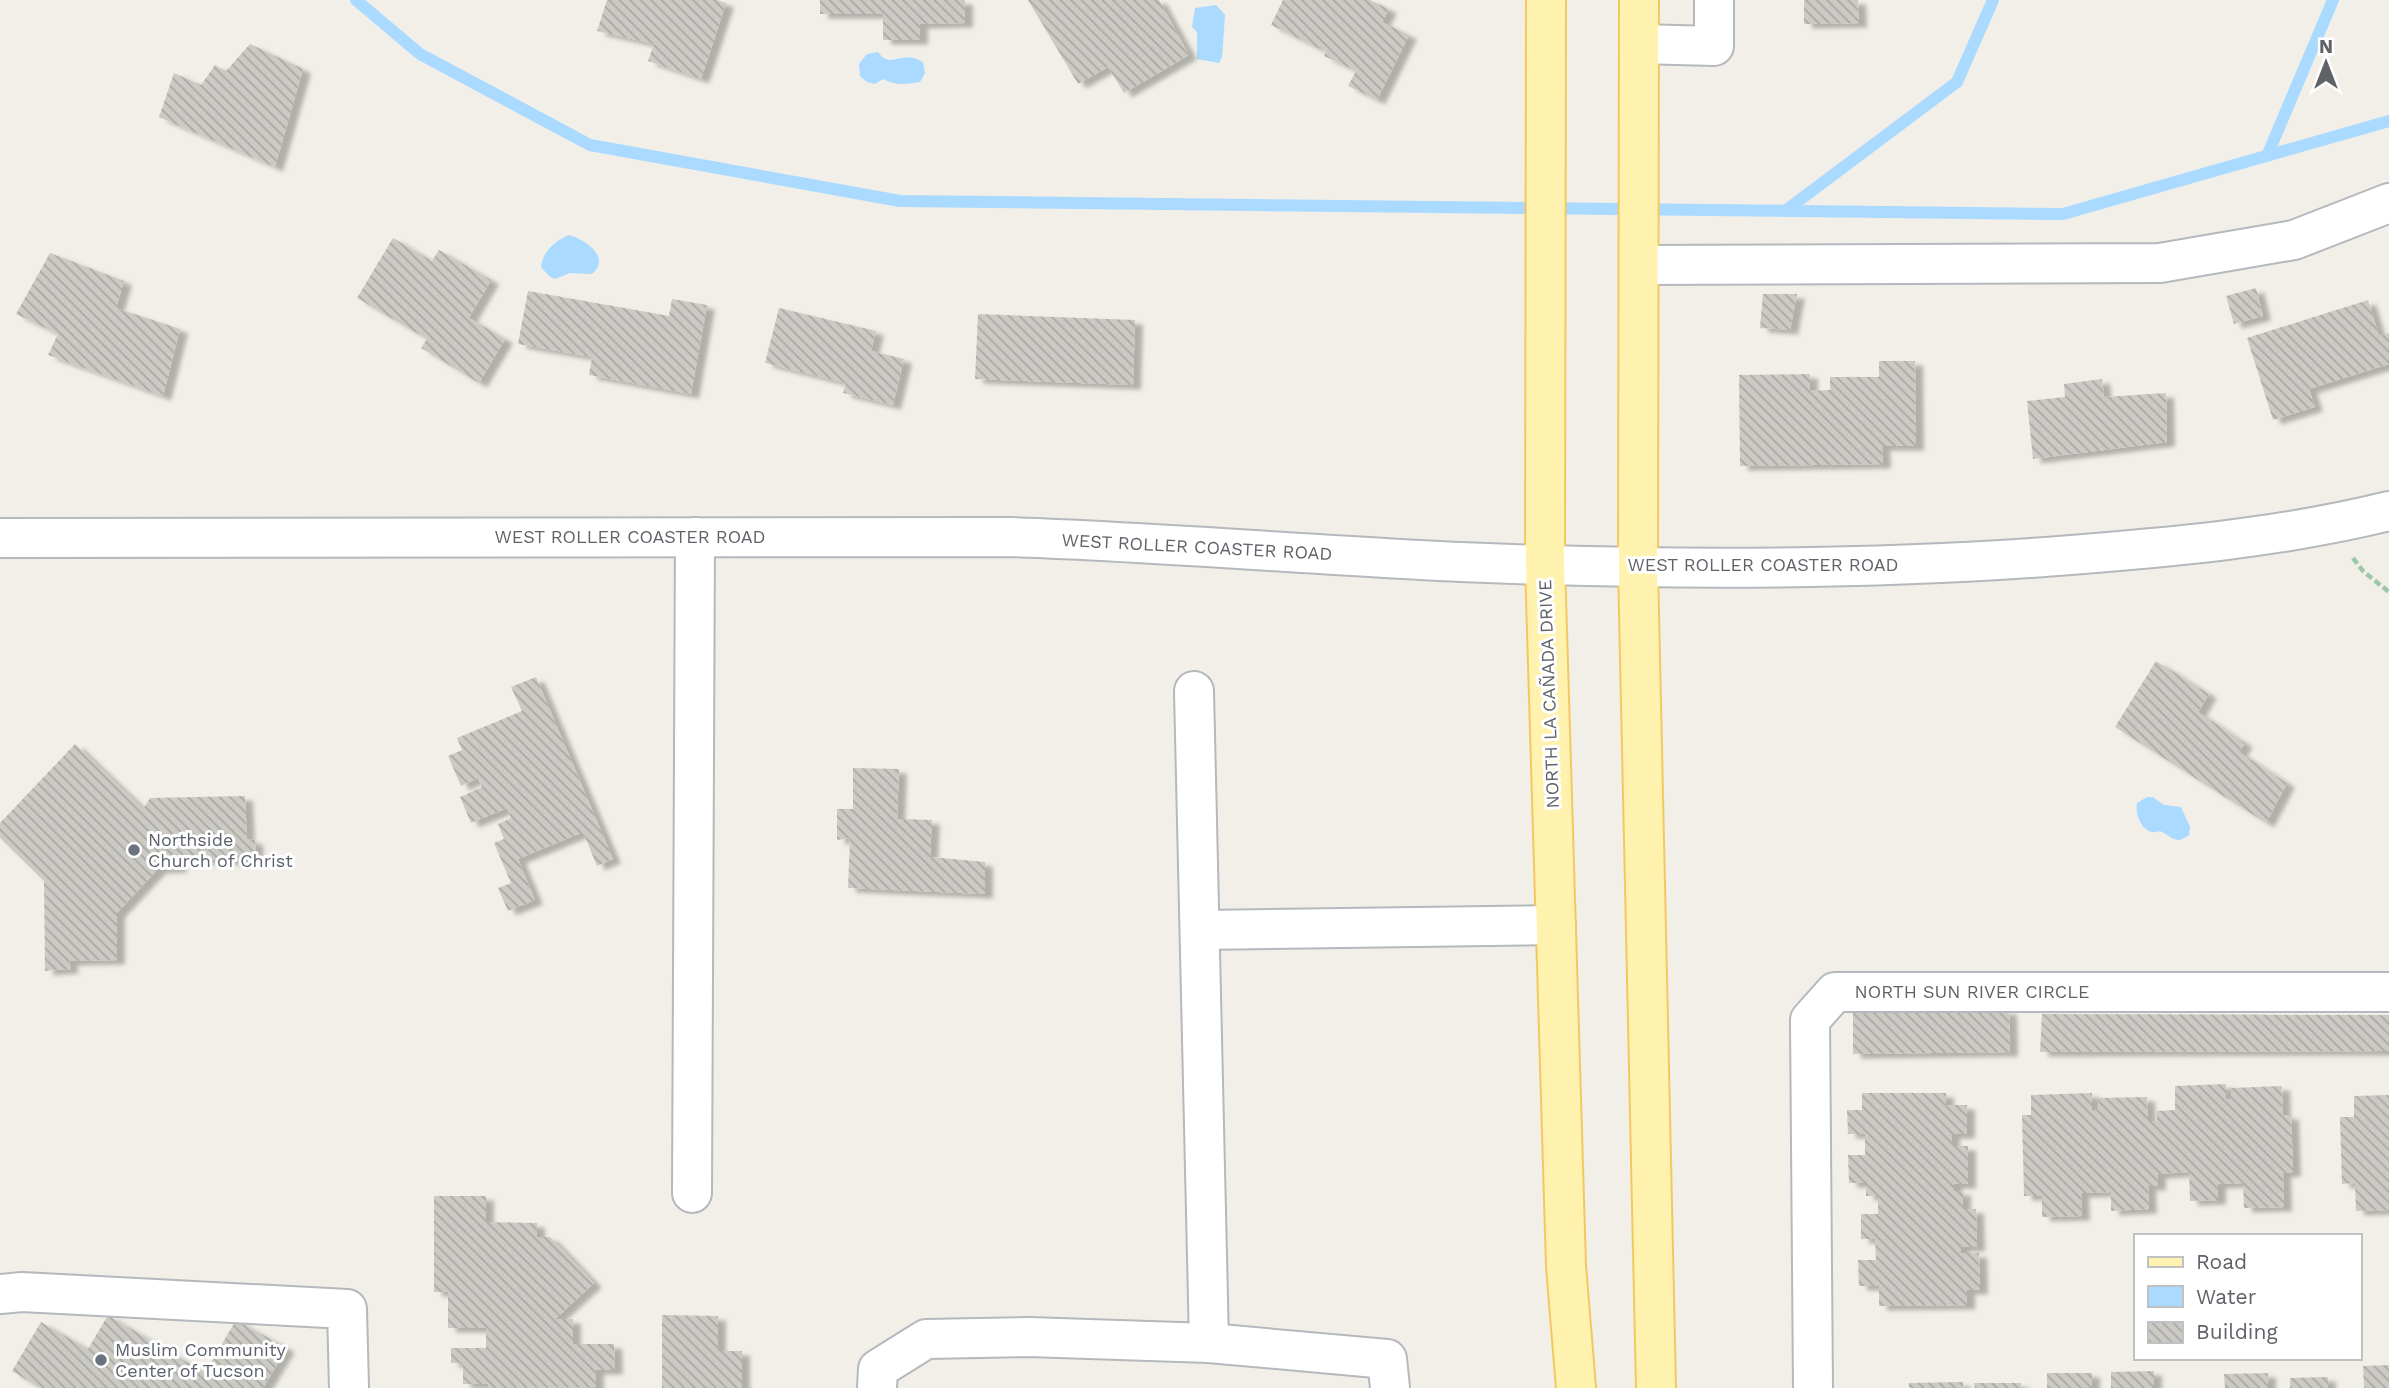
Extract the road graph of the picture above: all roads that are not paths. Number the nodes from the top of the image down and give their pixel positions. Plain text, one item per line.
1 (1546, 0) edge
2 (1639, 0) edge
3 (1714, 0) edge
4 (1639, 44) junction
5 (2389, 203) edge
6 (1639, 258) junction
7 (2389, 511) edge
8 (695, 537) junction
9 (0, 538) edge
10 (1545, 564) junction
11 (1638, 566) junction
12 (1195, 691) dead end
13 (1556, 925) junction
14 (1200, 930) junction
15 (2389, 992) edge
16 (692, 1193) dead end
17 (0, 1294) edge
18 (1209, 1343) junction
19 (349, 1388) edge
20 (877, 1388) edge
21 (1390, 1388) edge
22 (1576, 1388) edge
23 (1656, 1388) edge
24 (1813, 1388) edge

1 - 10 main road, NORTH LA CAÑADA DRIVE
2 - 4 main road
3 - 4 street
4 - 6 main road
5 - 6 street
6 - 11 main road
7 - 11 street, WEST ROLLER COASTER ROAD
8 - 9 street, WEST ROLLER COASTER ROAD
8 - 10 street, WEST ROLLER COASTER ROAD
8 - 16 street
10 - 11 street, WEST ROLLER COASTER ROAD
10 - 13 main road, NORTH LA CAÑADA DRIVE
11 - 23 main road
12 - 14 street
13 - 14 street
13 - 22 main road, NORTH LA CAÑADA DRIVE
14 - 18 street
15 - 24 street, NORTH SUN RIVER CIRCLE
17 - 19 street
18 - 20 street
18 - 21 street

